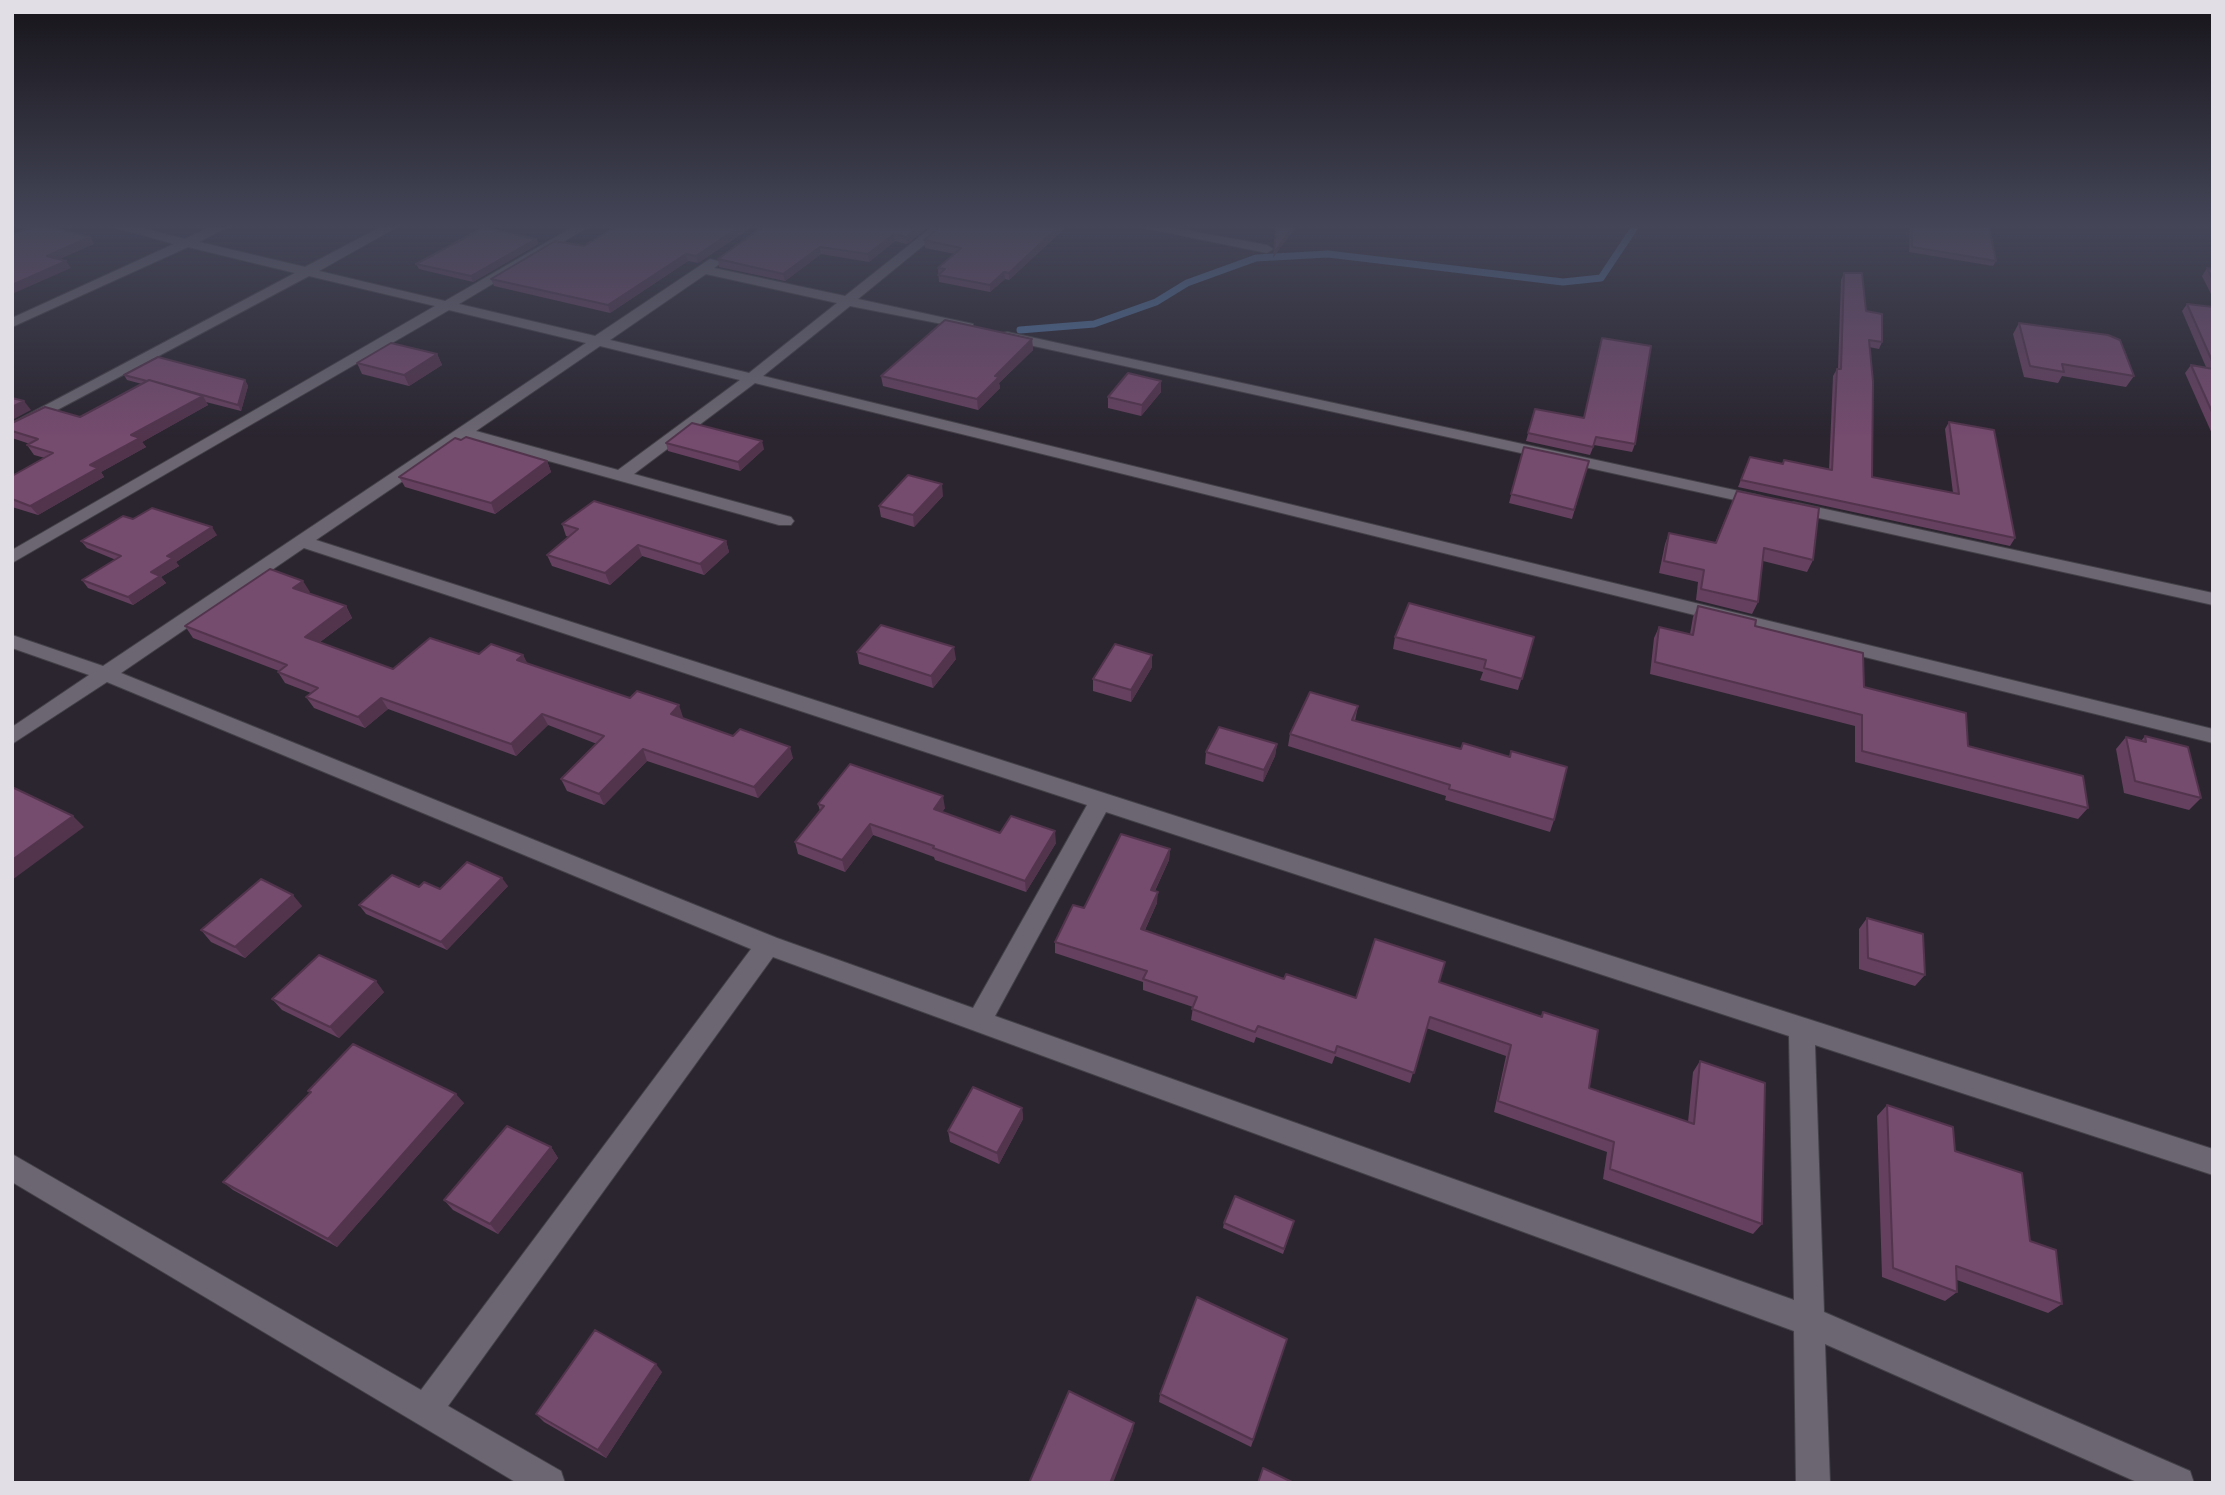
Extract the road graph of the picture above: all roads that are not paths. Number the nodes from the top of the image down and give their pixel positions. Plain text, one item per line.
1 (69, 297) edge
2 (259, 297) edge
3 (410, 297) edge
4 (461, 297) edge
5 (664, 297) edge
6 (828, 297) edge
7 (853, 297) edge
8 (848, 301) junction
9 (447, 305) junction
10 (12, 323) edge
11 (598, 341) junction
12 (752, 378) junction
13 (12, 429) edge
14 (462, 432) junction
15 (621, 476) junction
16 (785, 521) dead end
17 (300, 541) junction
18 (12, 558) edge
19 (2213, 599) edge
20 (12, 641) edge
21 (105, 674) junction
22 (2213, 736) edge
23 (12, 737) edge
24 (1100, 802) junction
25 (768, 945) junction
26 (979, 1021) junction
27 (1802, 1029) junction
28 (2213, 1162) edge
29 (12, 1167) edge
30 (1809, 1321) junction
31 (425, 1410) junction
32 (549, 1483) edge
33 (1813, 1483) edge
34 (2178, 1483) edge

1 - 10 street
2 - 13 street
3 - 9 street
4 - 9 street
5 - 11 street
6 - 8 street
7 - 8 street
8 - 12 street
8 - 19 street
9 - 11 street
9 - 18 street
11 - 12 street
11 - 14 street
12 - 15 street
12 - 22 street
14 - 15 street
14 - 17 street
15 - 16 street
17 - 21 street
17 - 24 street
20 - 21 street
21 - 23 street
21 - 25 street
24 - 26 street
24 - 27 street
25 - 26 street
25 - 31 street
26 - 30 street
27 - 28 street
27 - 30 street
29 - 31 street
30 - 33 street
30 - 34 street
31 - 32 street

